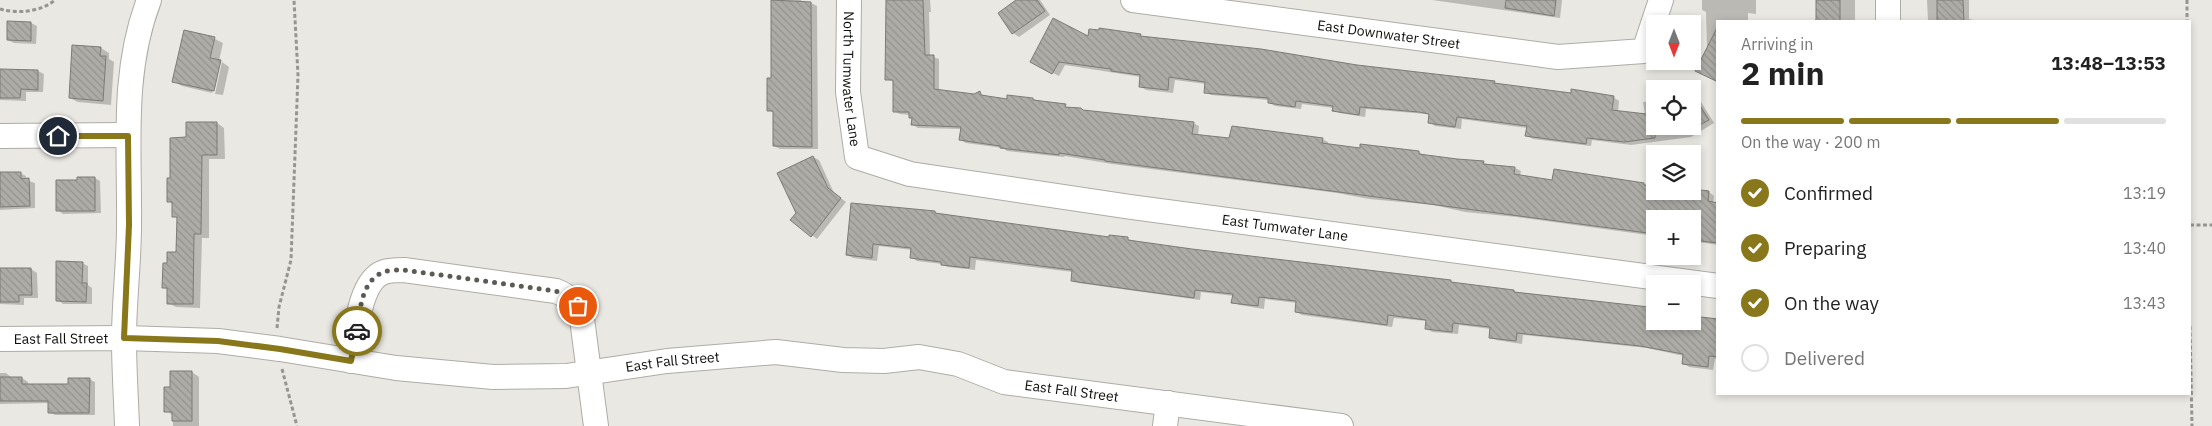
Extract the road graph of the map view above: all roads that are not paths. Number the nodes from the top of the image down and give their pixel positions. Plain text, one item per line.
1 (149, 0) edge
2 (848, 0) edge
3 (1133, 0) edge
4 (1661, 0) edge
5 (1888, 0) edge
6 (1888, 20) edge
7 (0, 136) edge
8 (128, 136) junction
9 (857, 157) joint
10 (1716, 286) edge
11 (124, 338) junction
12 (0, 339) edge
13 (351, 361) junction
14 (588, 374) junction
15 (1166, 415) edge
16 (127, 426) edge
17 (596, 426) edge
18 (1341, 426) edge

1 - 8 street
2 - 9 street, North Tumwater Lane
3 - 4 street, East Downwater Street
5 - 6 street
7 - 8 street
8 - 11 street
9 - 10 street, East Tumwater Lane
11 - 12 street, East Fall Street
11 - 13 street, East Fall Street
11 - 16 street
13 - 14 street, East Fall Street
13 - 14 street
14 - 15 street, East Fall Street
14 - 17 street
15 - 18 street, East Fall Street

